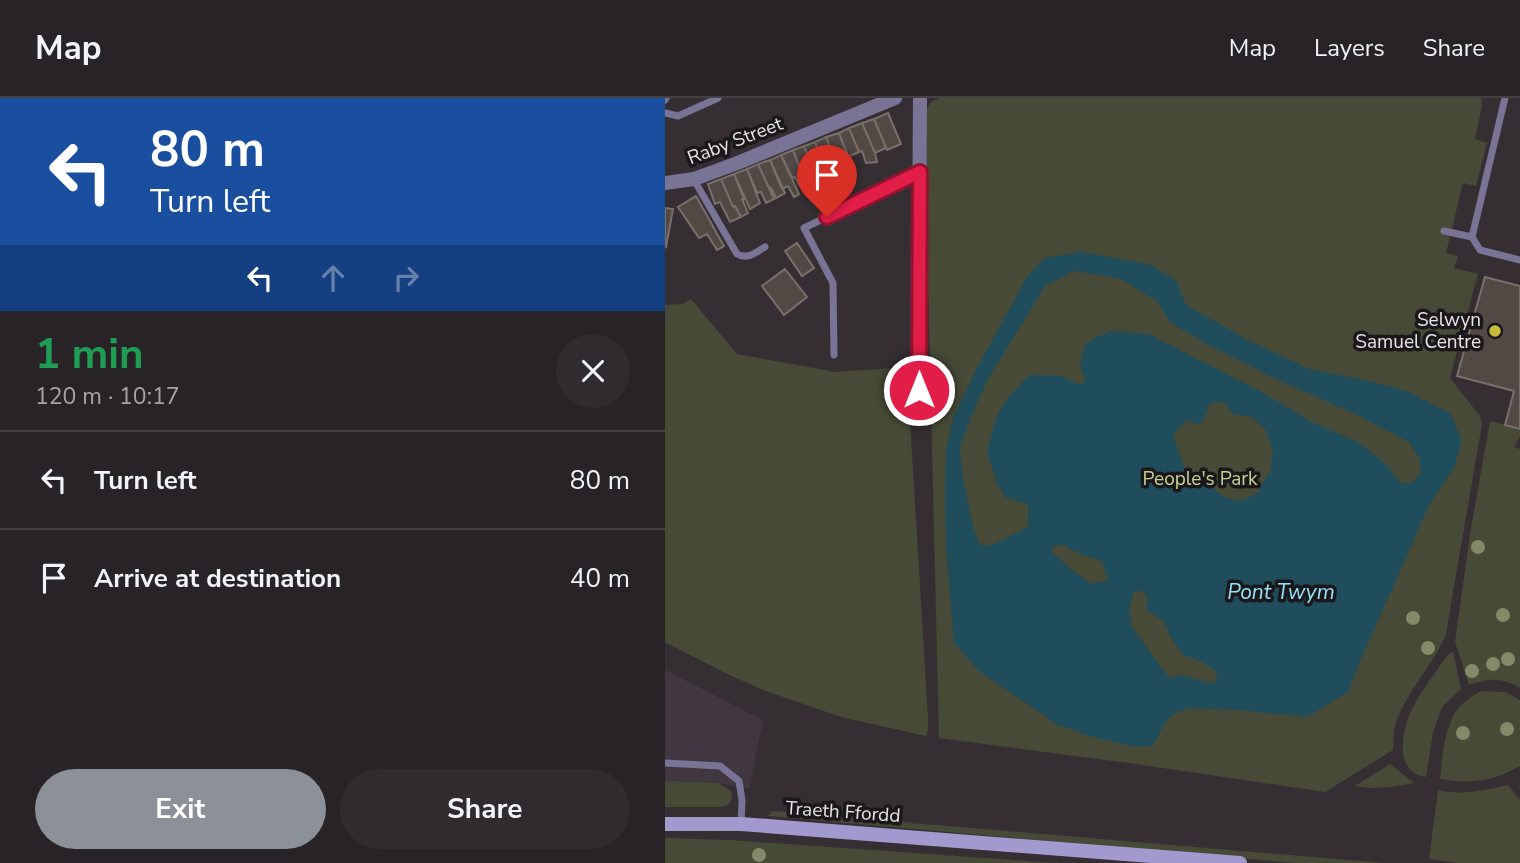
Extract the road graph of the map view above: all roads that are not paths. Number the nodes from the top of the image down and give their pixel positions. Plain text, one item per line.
1 (718, 98) edge
2 (895, 98) edge
3 (920, 98) edge
4 (1505, 98) edge
5 (665, 113) edge
6 (920, 172) junction
7 (694, 179) junction
8 (665, 183) edge
9 (1444, 231) dead end
10 (1472, 237) junction
11 (765, 247) dead end
12 (1520, 260) edge
13 (834, 355) dead end
14 (919, 390) dead end
15 (665, 763) edge
16 (665, 824) edge
17 (741, 824) junction
18 (1240, 863) edge

1 - 5 lane
2 - 7 street, Raby Street
3 - 6 street
4 - 10 lane
6 - 13 lane
6 - 14 street
7 - 8 street, Raby Street
7 - 11 lane
9 - 10 lane
10 - 12 lane
15 - 17 lane
16 - 17 main road, Traeth Ffordd
17 - 18 main road, Traeth Ffordd

